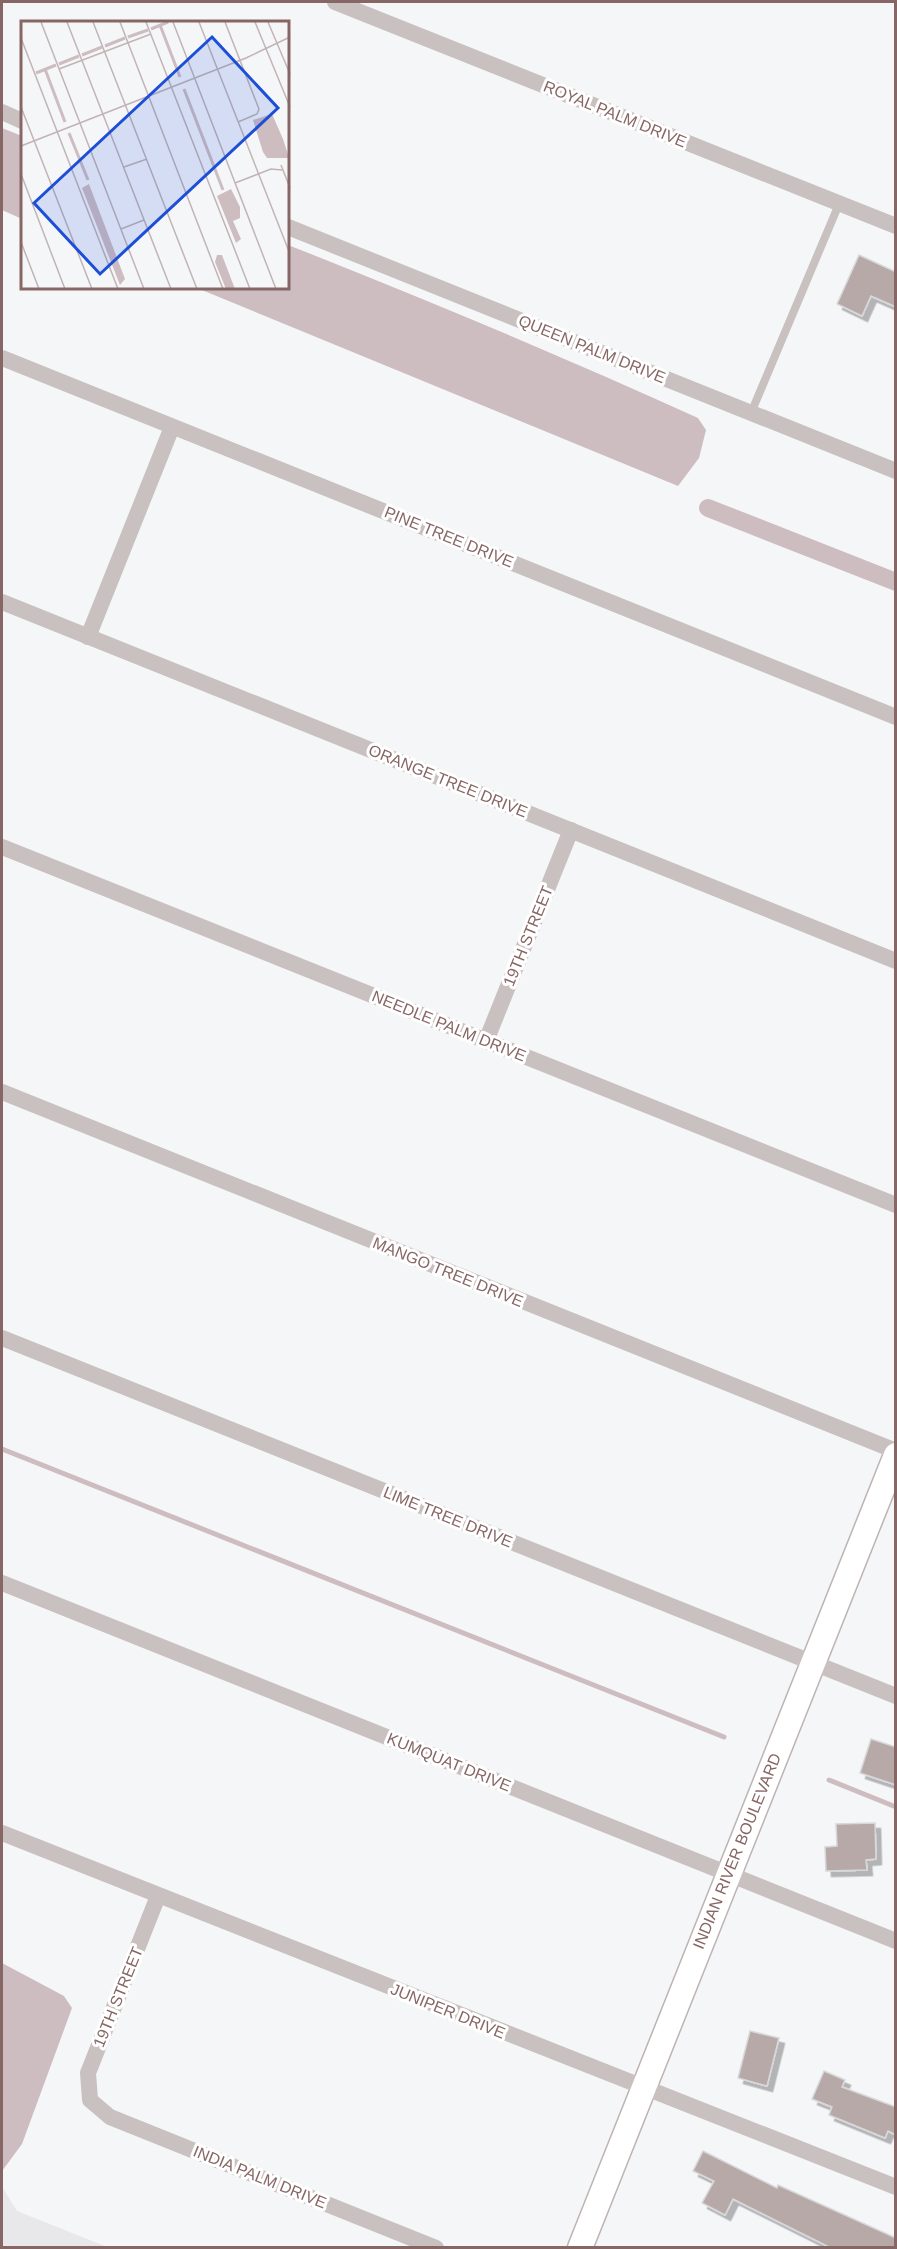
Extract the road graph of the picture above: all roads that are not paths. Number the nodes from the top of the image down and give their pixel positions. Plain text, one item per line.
1 (335, 2) edge
2 (2, 112) edge
3 (21, 121) edge
4 (839, 204) junction
5 (896, 226) edge
6 (290, 228) edge
7 (2, 358) edge
8 (751, 413) junction
9 (172, 426) junction
10 (896, 471) edge
11 (2, 602) edge
12 (88, 637) junction
13 (896, 717) edge
14 (571, 830) junction
15 (2, 847) edge
16 (896, 961) edge
17 (486, 1041) junction
18 (2, 1092) edge
19 (896, 1205) edge
20 (2, 1338) edge
21 (896, 1453) edge
22 (2, 1582) edge
23 (812, 1663) junction
24 (896, 1696) edge
25 (2, 1833) edge
26 (728, 1874) junction
27 (158, 1896) junction
28 (896, 1941) edge
29 (643, 2088) junction
30 (90, 2100) joint
31 (896, 2187) edge
32 (435, 2247) edge
33 (580, 2247) edge

1 - 4 street, ROYAL PALM DRIVE
2 - 3 street
4 - 5 street, ROYAL PALM DRIVE
4 - 8 lane
6 - 8 street, QUEEN PALM DRIVE
7 - 9 street, PINE TREE DRIVE
8 - 10 street, QUEEN PALM DRIVE
9 - 12 street
9 - 13 street, PINE TREE DRIVE
11 - 12 street, ORANGE TREE DRIVE
12 - 14 street, ORANGE TREE DRIVE
14 - 16 street, ORANGE TREE DRIVE
14 - 17 street, 19TH STREET
15 - 17 street, NEEDLE PALM DRIVE
17 - 19 street, NEEDLE PALM DRIVE
18 - 21 street, MANGO TREE DRIVE
20 - 23 street, LIME TREE DRIVE
21 - 23 main road, INDIAN RIVER BOULEVARD
22 - 26 street, KUMQUAT DRIVE
23 - 24 street, LIME TREE DRIVE
23 - 26 main road, INDIAN RIVER BOULEVARD
25 - 27 street, JUNIPER DRIVE
26 - 28 street, KUMQUAT DRIVE
26 - 29 main road, INDIAN RIVER BOULEVARD
27 - 29 street, JUNIPER DRIVE
27 - 30 street, 19TH STREET
29 - 31 street, JUNIPER DRIVE
29 - 33 main road, INDIAN RIVER BOULEVARD
30 - 32 street, INDIA PALM DRIVE

